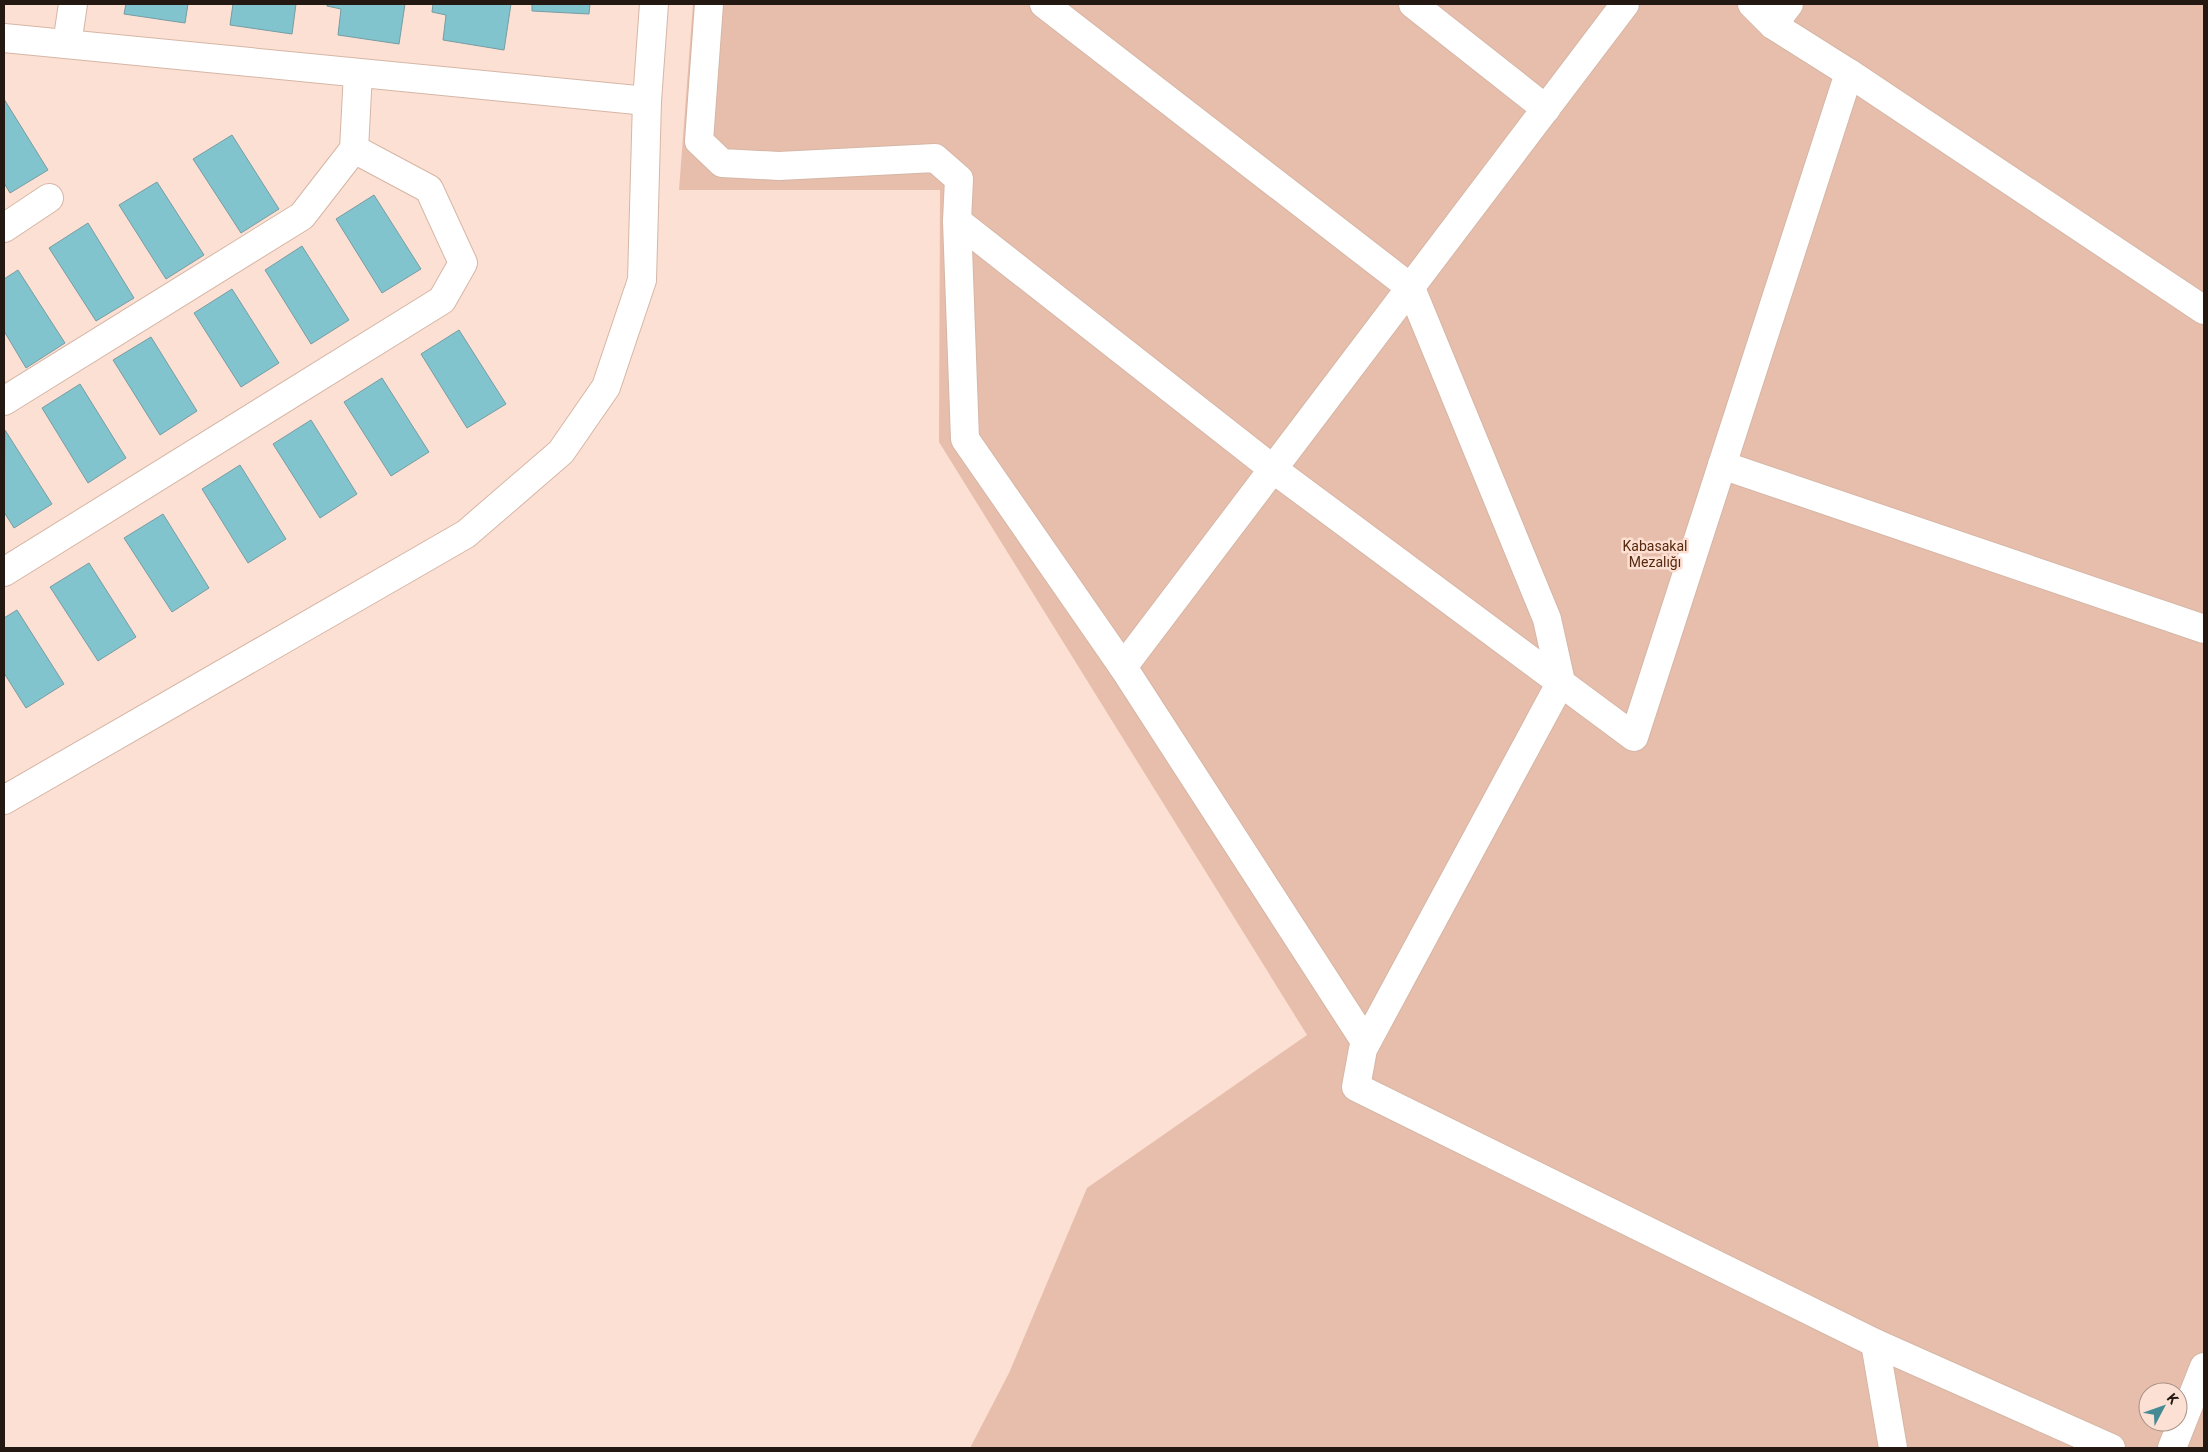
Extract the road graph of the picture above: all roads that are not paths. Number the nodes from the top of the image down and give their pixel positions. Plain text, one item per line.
1 (73, 4) edge
2 (654, 4) edge
3 (709, 4) edge
4 (1044, 4) edge
5 (1413, 4) edge
6 (1625, 4) edge
7 (1752, 4) edge
8 (1790, 4) edge
9 (1773, 25) junction
10 (4, 38) edge
11 (66, 44) junction
12 (358, 73) junction
13 (1849, 73) junction
14 (647, 101) junction
15 (1546, 109) junction
16 (354, 149) junction
17 (49, 198) dead end
18 (957, 221) junction
19 (4, 228) edge
20 (1410, 288) junction
21 (2204, 310) edge
22 (4, 401) edge
23 (1722, 465) junction
24 (1273, 469) junction
25 (4, 572) edge
26 (2204, 629) edge
27 (1123, 667) junction
28 (1561, 682) junction
29 (4, 800) edge
30 (1366, 1043) junction
31 (1874, 1342) junction
32 (2204, 1367) edge
33 (1893, 1448) edge
34 (2111, 1448) edge
35 (2172, 1448) edge

1 - 11 street
2 - 14 street
3 - 18 street
4 - 20 street
5 - 15 street
6 - 15 street
7 - 9 street
8 - 9 street
9 - 13 street
10 - 11 street
11 - 12 street
12 - 14 street
12 - 16 street
13 - 21 street
13 - 23 street
14 - 29 street
15 - 20 street
16 - 22 street
16 - 25 street
17 - 19 street
18 - 24 street
18 - 27 street
20 - 24 street
20 - 28 street
23 - 26 street
23 - 28 street
24 - 27 street
24 - 28 street
27 - 30 street
28 - 30 street
30 - 31 street
31 - 33 street
31 - 34 street
32 - 35 street

